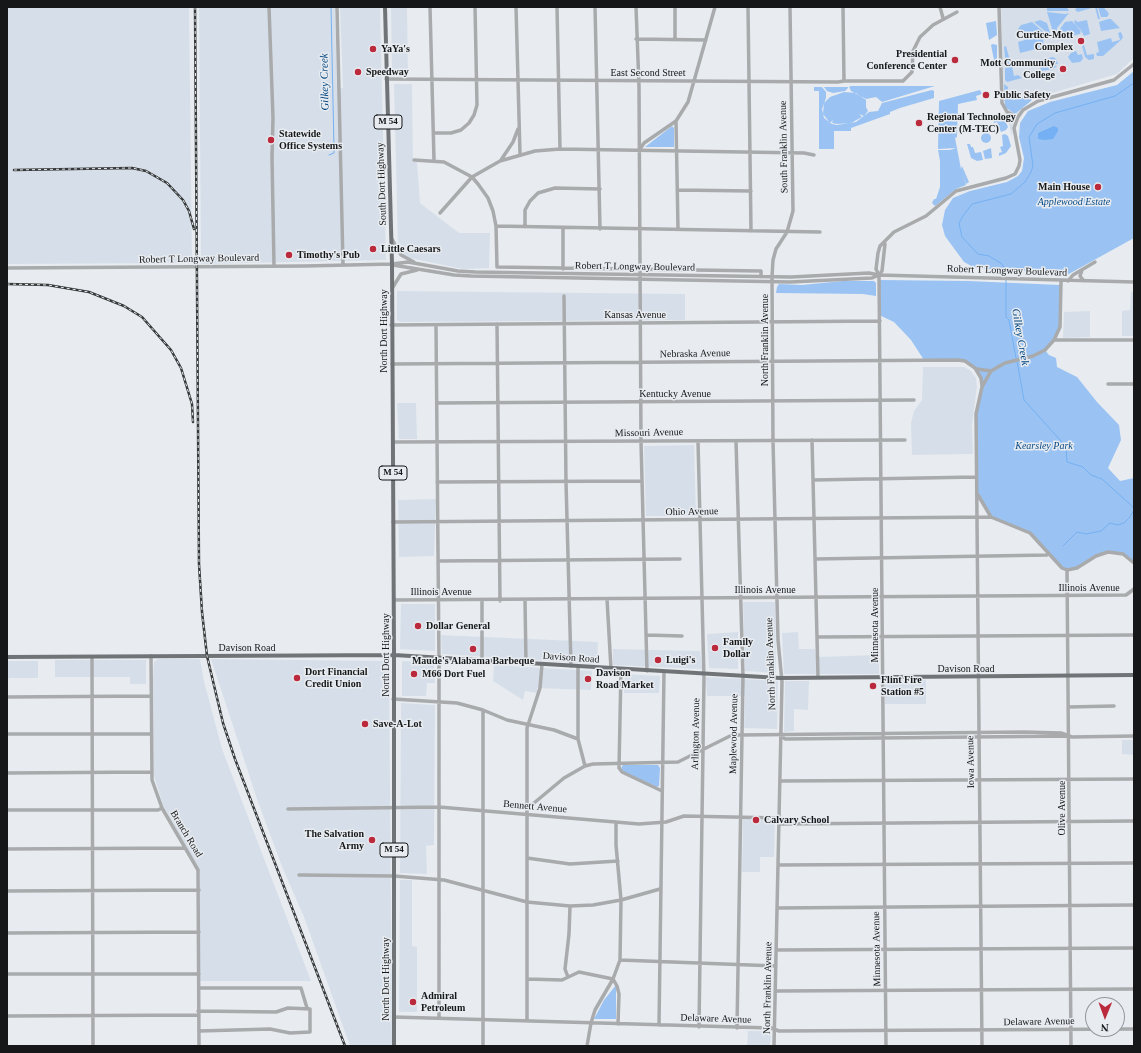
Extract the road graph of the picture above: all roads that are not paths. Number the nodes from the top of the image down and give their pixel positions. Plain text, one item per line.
1 (269, 7) edge
2 (337, 7) edge
3 (384, 7) edge
4 (430, 7) edge
5 (475, 7) edge
6 (516, 7) edge
7 (557, 7) edge
8 (595, 7) edge
9 (636, 7) edge
10 (674, 7) edge
11 (715, 7) edge
12 (748, 7) edge
13 (790, 7) edge
14 (843, 7) edge
15 (940, 7) edge
16 (999, 7) edge
17 (957, 12) dead end
18 (944, 18) junction
19 (636, 39) junction
20 (676, 40) junction
21 (706, 40) junction
22 (1134, 64) edge
23 (386, 79) junction
24 (432, 79) junction
25 (477, 80) junction
26 (518, 80) junction
27 (559, 80) junction
28 (597, 81) junction
29 (638, 81) junction
30 (695, 81) junction
31 (844, 81) junction
32 (749, 82) junction
33 (791, 82) junction
34 (1018, 117) junction
35 (676, 121) junction
36 (519, 126) junction
37 (434, 133) junction
38 (560, 148) junction
39 (599, 149) junction
40 (639, 150) junction
41 (677, 151) junction
42 (750, 152) junction
43 (793, 152) junction
44 (520, 154) junction
45 (814, 155) dead end
46 (414, 160) dead end
47 (434, 160) junction
48 (500, 161) junction
49 (472, 177) junction
50 (600, 189) junction
51 (678, 190) junction
52 (751, 192) junction
53 (440, 213) dead end
54 (496, 226) junction
55 (525, 227) junction
56 (563, 228) junction
57 (600, 228) junction
58 (639, 229) junction
59 (678, 229) junction
60 (751, 231) junction
61 (787, 232) junction
62 (820, 232) dead end
63 (391, 236) junction
64 (885, 244) junction
65 (1095, 262) dead end
66 (417, 263) junction
67 (343, 264) junction
68 (392, 264) junction
69 (274, 266) junction
70 (7, 268) edge
71 (564, 269) junction
72 (428, 270) junction
73 (639, 270) junction
74 (1082, 270) junction
75 (477, 272) junction
76 (879, 275) junction
77 (481, 276) junction
78 (639, 277) junction
79 (761, 277) junction
80 (772, 277) junction
81 (1060, 281) junction
82 (1068, 281) junction
83 (1085, 281) junction
84 (772, 282) junction
85 (1134, 282) edge
86 (392, 292) junction
87 (564, 296) dead end
88 (880, 321) junction
89 (772, 322) junction
90 (639, 323) junction
91 (497, 324) junction
92 (564, 324) junction
93 (391, 325) junction
94 (436, 325) junction
95 (1054, 340) junction
96 (1134, 340) edge
97 (880, 360) junction
98 (773, 361) junction
99 (640, 362) junction
100 (498, 363) junction
101 (564, 363) junction
102 (392, 364) junction
103 (436, 364) junction
104 (975, 368) junction
105 (991, 371) junction
106 (1108, 384) dead end
107 (1134, 384) edge
108 (982, 387) junction
109 (880, 400) junction
110 (914, 400) dead end
111 (773, 401) junction
112 (640, 402) junction
113 (437, 403) junction
114 (498, 403) junction
115 (565, 403) junction
116 (812, 440) junction
117 (881, 440) junction
118 (906, 440) dead end
119 (698, 441) junction
120 (736, 441) junction
121 (773, 441) junction
122 (393, 442) junction
123 (498, 442) junction
124 (565, 442) junction
125 (641, 442) junction
126 (437, 443) junction
127 (976, 477) junction
128 (881, 479) junction
129 (812, 480) junction
130 (642, 481) junction
131 (437, 482) junction
132 (499, 482) junction
133 (566, 482) junction
134 (976, 492) junction
135 (977, 517) junction
136 (991, 517) junction
137 (882, 518) junction
138 (738, 519) junction
139 (776, 519) junction
140 (814, 519) junction
141 (643, 520) junction
142 (700, 520) junction
143 (567, 521) junction
144 (393, 522) junction
145 (438, 522) junction
146 (500, 522) junction
147 (1047, 554) junction
148 (977, 557) junction
149 (882, 558) junction
150 (680, 559) dead end
151 (815, 559) junction
152 (568, 560) junction
153 (644, 560) junction
154 (438, 561) junction
155 (500, 561) junction
156 (1134, 563) edge
157 (1067, 570) junction
158 (1134, 589) edge
159 (978, 596) junction
160 (1067, 596) junction
161 (740, 598) junction
162 (778, 598) junction
163 (816, 598) junction
164 (882, 598) junction
165 (607, 599) junction
166 (645, 599) junction
167 (702, 599) junction
168 (394, 600) junction
169 (482, 600) junction
170 (525, 600) junction
171 (569, 600) junction
172 (439, 601) junction
173 (500, 601) junction
174 (1134, 634) edge
175 (646, 635) junction
176 (1068, 635) junction
177 (682, 636) dead end
178 (978, 636) junction
179 (818, 637) junction
180 (883, 637) junction
181 (394, 655) junction
182 (151, 656) junction
183 (7, 657) edge
184 (92, 657) junction
185 (439, 658) junction
186 (482, 661) junction
187 (526, 663) junction
188 (542, 664) junction
189 (571, 666) junction
190 (578, 666) junction
191 (611, 669) junction
192 (621, 669) junction
193 (647, 670) junction
194 (664, 672) junction
195 (704, 674) junction
196 (743, 676) junction
197 (978, 676) junction
198 (1068, 676) junction
199 (1134, 676) edge
200 (818, 677) junction
201 (883, 677) junction
202 (780, 678) junction
203 (92, 696) junction
204 (151, 696) junction
205 (7, 697) edge
206 (393, 700) junction
207 (439, 702) junction
208 (1114, 706) dead end
209 (1068, 707) junction
210 (483, 710) junction
211 (528, 725) junction
212 (1024, 732) junction
213 (883, 733) junction
214 (979, 733) junction
215 (7, 734) edge
216 (92, 734) junction
217 (151, 734) junction
218 (742, 735) junction
219 (780, 735) junction
220 (1069, 736) junction
221 (1134, 736) edge
222 (979, 738) junction
223 (1024, 738) junction
224 (883, 739) junction
225 (578, 740) junction
226 (704, 750) junction
227 (662, 763) junction
228 (619, 764) junction
229 (585, 766) junction
230 (92, 772) junction
231 (151, 772) junction
232 (7, 773) edge
233 (1134, 779) edge
234 (884, 780) junction
235 (979, 780) junction
236 (1069, 780) junction
237 (780, 781) junction
238 (662, 791) junction
239 (439, 807) junction
240 (162, 808) junction
241 (394, 808) junction
242 (528, 808) junction
243 (288, 809) dead end
244 (7, 810) edge
245 (92, 810) junction
246 (483, 810) junction
247 (527, 816) junction
248 (703, 816) junction
249 (741, 817) junction
250 (779, 818) junction
251 (1134, 821) edge
252 (616, 822) junction
253 (1070, 822) junction
254 (662, 823) junction
255 (884, 823) junction
256 (980, 823) junction
257 (779, 824) junction
258 (185, 848) junction
259 (7, 849) edge
260 (92, 849) junction
261 (527, 858) junction
262 (618, 861) junction
263 (1134, 863) edge
264 (1070, 864) junction
265 (778, 865) junction
266 (885, 865) junction
267 (980, 865) junction
268 (299, 875) dead end
269 (394, 876) junction
270 (439, 879) junction
271 (484, 889) junction
272 (199, 890) junction
273 (660, 890) junction
274 (7, 891) edge
275 (93, 891) junction
276 (621, 900) junction
277 (527, 902) junction
278 (1134, 905) edge
279 (570, 906) junction
280 (1070, 906) junction
281 (885, 907) junction
282 (980, 907) junction
283 (778, 908) junction
284 (93, 932) junction
285 (199, 932) junction
286 (7, 933) edge
287 (1134, 948) edge
288 (981, 949) junction
289 (1071, 949) junction
290 (777, 950) junction
291 (886, 950) junction
292 (620, 960) junction
293 (661, 961) junction
294 (700, 963) junction
295 (738, 964) junction
296 (776, 966) junction
297 (7, 974) edge
298 (93, 974) junction
299 (199, 974) junction
300 (568, 977) junction
301 (527, 979) junction
302 (613, 979) junction
303 (199, 988) junction
304 (1134, 988) edge
305 (886, 990) junction
306 (982, 990) junction
307 (1071, 990) junction
308 (776, 991) junction
309 (307, 1008) junction
310 (199, 1013) junction
311 (7, 1016) edge
312 (93, 1016) junction
313 (394, 1017) junction
314 (439, 1018) junction
315 (484, 1019) junction
316 (527, 1021) junction
317 (591, 1023) junction
318 (618, 1024) junction
319 (659, 1025) junction
320 (699, 1027) junction
321 (737, 1028) junction
322 (1134, 1029) edge
323 (775, 1030) junction
324 (1071, 1030) junction
325 (199, 1031) junction
326 (886, 1031) junction
327 (982, 1031) junction
328 (93, 1046) edge
329 (199, 1046) edge
330 (394, 1046) edge
331 (483, 1046) edge
332 (588, 1046) edge
333 (774, 1046) edge
334 (886, 1046) edge
335 (982, 1046) edge
336 (1071, 1046) edge

1 - 69 street
2 - 67 street
3 - 23 main road, South Dort Highway / M 54
4 - 24 street
5 - 25 street
6 - 26 street
7 - 27 street
8 - 28 street
9 - 19 street
10 - 20 street
11 - 21 street
12 - 32 street
13 - 33 street, South Franklin Avenue
14 - 31 street
15 - 18 street
16 - 34 street
17 - 18 street
18 - 31 street, East Second Street
19 - 20 street
19 - 29 street
20 - 21 street
21 - 30 street
22 - 34 street
23 - 24 street, East Second Street
23 - 63 main road, South Dort Highway / M 54
24 - 25 street, East Second Street
24 - 37 street
25 - 26 street, East Second Street
25 - 37 street
26 - 27 street, East Second Street
26 - 36 street
27 - 28 street, East Second Street
27 - 38 street
28 - 29 street, East Second Street
28 - 39 street
29 - 30 street, East Second Street
29 - 40 street
30 - 32 street, East Second Street
30 - 35 street
31 - 33 street, East Second Street
32 - 33 street, East Second Street
32 - 42 street
33 - 43 street, South Franklin Avenue
34 - 64 street
35 - 40 street
35 - 41 street
36 - 44 street
36 - 48 street
37 - 47 street
38 - 39 street
38 - 44 street
39 - 40 street
39 - 50 street
40 - 41 street
40 - 58 street
41 - 42 street
41 - 51 street
42 - 43 street
42 - 52 street
43 - 45 street
43 - 61 street, South Franklin Avenue
44 - 48 street
46 - 47 street
47 - 49 street
48 - 49 street
49 - 53 street
49 - 54 street
50 - 55 street
50 - 57 street
51 - 52 street
51 - 59 street
52 - 60 street
54 - 55 street
54 - 71 street
55 - 56 street
56 - 57 street
56 - 71 street
57 - 58 street
58 - 59 street
58 - 73 street
59 - 60 street
60 - 61 street
61 - 62 street
61 - 80 street, South Franklin Avenue
63 - 66 street
63 - 68 main road, South Dort Highway / M 54
64 - 76 street
64 - 76 street
65 - 74 street
66 - 68 street, Robert T Longway Boulevard
66 - 75 street, Robert T Longway Boulevard
67 - 68 street, Robert T Longway Boulevard
67 - 69 street, Robert T Longway Boulevard
68 - 72 street, Robert T Longway Boulevard
68 - 86 main road, North Dort Highway / M 54
69 - 70 street, Robert T Longway Boulevard
71 - 73 street
72 - 77 street, Robert T Longway Boulevard
72 - 86 street
73 - 78 street
73 - 79 street
74 - 82 street
74 - 83 street
75 - 77 street
75 - 78 street, Robert T Longway Boulevard
76 - 80 street, Robert T Longway Boulevard
76 - 81 street, Robert T Longway Boulevard
76 - 84 street, Robert T Longway Boulevard
76 - 88 street, Minnesota Avenue
77 - 78 street, Robert T Longway Boulevard
78 - 79 street, Robert T Longway Boulevard
78 - 84 street, Robert T Longway Boulevard
78 - 90 street
79 - 80 street, Robert T Longway Boulevard
80 - 84 street, South Franklin Avenue
81 - 82 street, Robert T Longway Boulevard
81 - 95 street
82 - 83 street, Robert T Longway Boulevard
83 - 85 street, Robert T Longway Boulevard
84 - 89 street, North Franklin Avenue
86 - 93 main road, North Dort Highway / M 54
87 - 92 street
88 - 89 street, Kansas Avenue
88 - 97 street, Minnesota Avenue
89 - 90 street, Kansas Avenue
89 - 98 street, North Franklin Avenue
90 - 92 street, Kansas Avenue
90 - 99 street
91 - 92 street, Kansas Avenue
91 - 94 street, Kansas Avenue
91 - 100 street
92 - 101 street
93 - 94 street, Kansas Avenue
93 - 102 main road, North Dort Highway / M 54
94 - 103 street
95 - 96 street
95 - 105 street
97 - 98 street, Nebraska Avenue
97 - 104 street, Nebraska Avenue
97 - 109 street, Minnesota Avenue
98 - 99 street, Nebraska Avenue
98 - 111 street, North Franklin Avenue
99 - 101 street, Nebraska Avenue
99 - 112 street
100 - 101 street, Nebraska Avenue
100 - 103 street, Nebraska Avenue
100 - 114 street
101 - 115 street
102 - 103 street, Nebraska Avenue
102 - 122 main road, North Dort Highway / M 54
103 - 113 street
104 - 105 street, Nebraska Avenue
104 - 108 street
105 - 108 street, Iowa Avenue
106 - 107 street
108 - 127 street, Iowa Avenue
109 - 110 street, Kentucky Avenue
109 - 111 street, Kentucky Avenue
109 - 117 street, Minnesota Avenue
111 - 112 street, Kentucky Avenue
111 - 121 street, North Franklin Avenue
112 - 115 street, Kentucky Avenue
112 - 125 street
113 - 114 street, Kentucky Avenue
113 - 126 street
114 - 115 street, Kentucky Avenue
114 - 123 street
115 - 124 street
116 - 117 street, Missouri Avenue
116 - 121 street, Missouri Avenue
116 - 129 street
117 - 118 street, Missouri Avenue
117 - 128 street, Minnesota Avenue
119 - 120 street, Missouri Avenue
119 - 125 street, Missouri Avenue
119 - 142 street, Arlington Avenue
120 - 121 street, Missouri Avenue
120 - 138 street, Maplewood Avenue
121 - 139 street, North Franklin Avenue
122 - 126 street, Missouri Avenue
122 - 144 main road, North Dort Highway / M 54
123 - 124 street, Missouri Avenue
123 - 126 street, Missouri Avenue
123 - 132 street
124 - 125 street, Missouri Avenue
124 - 133 street
125 - 130 street
126 - 131 street
127 - 128 street
127 - 134 street, Iowa Avenue
128 - 129 street
128 - 137 street, Minnesota Avenue
129 - 140 street
130 - 133 street
130 - 141 street
131 - 132 street
131 - 145 street
132 - 133 street
132 - 146 street
133 - 143 street
134 - 135 street, Iowa Avenue
134 - 136 street
135 - 136 street, Ohio Avenue
135 - 137 street, Ohio Avenue
135 - 148 street, Iowa Avenue
136 - 147 street
137 - 140 street, Ohio Avenue
137 - 149 street, Minnesota Avenue
138 - 139 street, Ohio Avenue
138 - 142 street, Ohio Avenue
138 - 161 street, Maplewood Avenue
139 - 140 street, Ohio Avenue
139 - 162 street, North Franklin Avenue
140 - 151 street
141 - 142 street, Ohio Avenue
141 - 143 street, Ohio Avenue
141 - 153 street
142 - 167 street, Arlington Avenue
143 - 146 street, Ohio Avenue
143 - 152 street
144 - 145 street, Ohio Avenue
144 - 168 main road, North Dort Highway / M 54
145 - 146 street, Ohio Avenue
145 - 154 street
146 - 155 street
147 - 148 street
147 - 157 street
148 - 149 street
148 - 159 street, Iowa Avenue
149 - 151 street
149 - 164 street, Minnesota Avenue
150 - 153 street
151 - 163 street
152 - 153 street
152 - 155 street
152 - 171 street
153 - 166 street
154 - 155 street
154 - 172 street
155 - 173 street
156 - 157 street
157 - 160 street, Olive Avenue
158 - 160 street, Illinois Avenue
159 - 160 street, Illinois Avenue
159 - 164 street, Illinois Avenue
159 - 178 street, Iowa Avenue
160 - 176 street, Olive Avenue
161 - 162 street, Illinois Avenue
161 - 167 street, Illinois Avenue
161 - 196 street, Maplewood Avenue
162 - 163 street, Illinois Avenue
162 - 202 street, North Franklin Avenue
163 - 164 street, Illinois Avenue
163 - 179 street
164 - 180 street, Minnesota Avenue
165 - 166 street, Illinois Avenue
165 - 171 street, Illinois Avenue
165 - 191 street
166 - 167 street, Illinois Avenue
166 - 175 street
167 - 195 street, Arlington Avenue
168 - 172 street, Illinois Avenue
168 - 181 main road, North Dort Highway / M 54
169 - 172 street, Illinois Avenue
169 - 173 street, Illinois Avenue
169 - 186 street
170 - 171 street, Illinois Avenue
170 - 173 street, Illinois Avenue
170 - 187 street
171 - 189 street
172 - 185 street
174 - 176 street
175 - 177 street
175 - 193 street
176 - 178 street
176 - 198 street, Olive Avenue
178 - 180 street
178 - 197 street, Iowa Avenue
179 - 180 street
179 - 200 street
180 - 201 street, Minnesota Avenue
181 - 182 main road, Davison Road
181 - 185 main road, Davison Road
181 - 206 main road, North Dort Highway / M 54
182 - 184 main road, Davison Road
182 - 204 street, Branch Road
183 - 184 main road, Davison Road
184 - 203 street
185 - 186 main road, Davison Road
185 - 207 street
186 - 187 main road, Davison Road
187 - 188 main road, Davison Road
188 - 189 main road, Davison Road
188 - 211 street
189 - 190 main road, Davison Road
190 - 191 main road, Davison Road
190 - 225 street
191 - 192 main road, Davison Road
192 - 193 main road, Davison Road
192 - 228 street
193 - 194 main road, Davison Road
194 - 195 main road, Davison Road
194 - 227 street
195 - 196 main road, Davison Road
195 - 226 street, Arlington Avenue
196 - 202 main road, Davison Road
196 - 218 street, Maplewood Avenue
197 - 198 main road, Davison Road
197 - 201 main road, Davison Road
197 - 214 street, Iowa Avenue
198 - 199 main road, Davison Road
198 - 209 street, Olive Avenue
200 - 201 main road, Davison Road
200 - 202 main road, Davison Road
201 - 213 street, Minnesota Avenue
202 - 219 street, North Franklin Avenue
203 - 204 street
203 - 205 street
203 - 216 street
204 - 217 street, Branch Road
206 - 207 street
206 - 241 main road, North Dort Highway / M 54
207 - 210 street
207 - 239 street
208 - 209 street
209 - 220 street, Olive Avenue
210 - 211 street
210 - 246 street
211 - 225 street
211 - 242 street
212 - 214 street
212 - 220 street
212 - 223 street
213 - 214 street
213 - 219 street
213 - 224 street, Minnesota Avenue
214 - 222 street, Iowa Avenue
215 - 216 street
216 - 217 street
216 - 230 street
217 - 231 street, Branch Road
218 - 219 street
218 - 226 street
218 - 249 street, Maplewood Avenue
219 - 224 street
219 - 237 street, North Franklin Avenue
220 - 221 street
220 - 223 street
220 - 236 street, Olive Avenue
222 - 223 street
222 - 224 street
222 - 235 street, Iowa Avenue
224 - 234 street, Minnesota Avenue
225 - 229 street
226 - 227 street
226 - 248 street, Arlington Avenue
227 - 228 street
227 - 238 street
228 - 229 street
228 - 238 street
229 - 242 street
230 - 231 street
230 - 232 street
230 - 245 street
231 - 240 street, Branch Road
233 - 236 street
234 - 235 street
234 - 237 street
234 - 255 street, Minnesota Avenue
235 - 236 street
235 - 256 street, Iowa Avenue
236 - 253 street, Olive Avenue
237 - 250 street, North Franklin Avenue
238 - 254 street
239 - 241 street, Bennett Avenue
239 - 246 street, Bennett Avenue
239 - 270 street
240 - 245 street
240 - 258 street, Branch Road
241 - 243 street, Bennett Avenue
241 - 269 main road, North Dort Highway / M 54
242 - 247 street
244 - 245 street
245 - 260 street
246 - 247 street, Bennett Avenue
246 - 271 street
247 - 252 street, Bennett Avenue
247 - 261 street
248 - 249 street, Bennett Avenue
248 - 254 street, Bennett Avenue
248 - 294 street, Arlington Avenue
249 - 250 street, Bennett Avenue
249 - 295 street, Maplewood Avenue
250 - 257 street, North Franklin Avenue
251 - 253 street
252 - 254 street, Bennett Avenue
252 - 262 street
253 - 256 street
253 - 264 street, Olive Avenue
254 - 273 street
255 - 256 street
255 - 257 street
255 - 266 street, Minnesota Avenue
256 - 267 street, Iowa Avenue
257 - 265 street, North Franklin Avenue
258 - 260 street
258 - 272 street, Branch Road
259 - 260 street
260 - 275 street
261 - 262 street
261 - 277 street
262 - 276 street
263 - 264 street
264 - 267 street
264 - 280 street, Olive Avenue
265 - 266 street
265 - 283 street, North Franklin Avenue
266 - 267 street
266 - 281 street, Minnesota Avenue
267 - 282 street, Iowa Avenue
268 - 269 street
269 - 270 street
269 - 313 main road, North Dort Highway / M 54
270 - 271 street
270 - 314 street
271 - 277 street
271 - 315 street
272 - 275 street
272 - 285 street, Branch Road
273 - 276 street
273 - 293 street
274 - 275 street
275 - 284 street
276 - 279 street
276 - 292 street
277 - 279 street
277 - 301 street
278 - 280 street
279 - 300 street
280 - 282 street
280 - 289 street, Olive Avenue
281 - 282 street
281 - 283 street
281 - 291 street, Minnesota Avenue
282 - 288 street, Iowa Avenue
283 - 290 street, North Franklin Avenue
284 - 285 street
284 - 286 street
284 - 298 street
285 - 299 street, Branch Road
287 - 289 street
288 - 289 street
288 - 291 street
288 - 306 street, Iowa Avenue
289 - 307 street, Olive Avenue
290 - 291 street
290 - 296 street, North Franklin Avenue
291 - 305 street, Minnesota Avenue
292 - 293 street
292 - 302 street
293 - 294 street
293 - 319 street
294 - 295 street
294 - 320 street, Arlington Avenue
295 - 296 street
295 - 321 street, Maplewood Avenue
296 - 308 street, North Franklin Avenue
297 - 298 street
298 - 299 street
298 - 312 street
299 - 303 street, Branch Road
300 - 301 street
300 - 302 street
301 - 316 street
302 - 317 street
302 - 318 street
303 - 309 street
303 - 310 street, Branch Road
304 - 307 street
305 - 306 street
305 - 308 street
305 - 326 street, Minnesota Avenue
306 - 307 street
306 - 327 street, Iowa Avenue
307 - 324 street, Olive Avenue
308 - 323 street, North Franklin Avenue
309 - 310 street
309 - 325 street
310 - 312 street
310 - 325 street, Branch Road
311 - 312 street
312 - 328 street
313 - 314 street, Delaware Avenue
313 - 330 main road, North Dort Highway / M 54
314 - 315 street, Delaware Avenue
315 - 316 street, Delaware Avenue
315 - 331 street
316 - 317 street, Delaware Avenue
317 - 318 street, Delaware Avenue
317 - 332 street
318 - 319 street, Delaware Avenue
319 - 320 street, Delaware Avenue
320 - 321 street, Delaware Avenue
321 - 323 street, Delaware Avenue
322 - 324 street, Delaware Avenue
323 - 326 street, Delaware Avenue
323 - 333 street, North Franklin Avenue
324 - 327 street, Delaware Avenue
324 - 336 street, Olive Avenue
325 - 329 street, Branch Road
326 - 327 street, Delaware Avenue
326 - 334 street, Minnesota Avenue
327 - 335 street, Iowa Avenue

